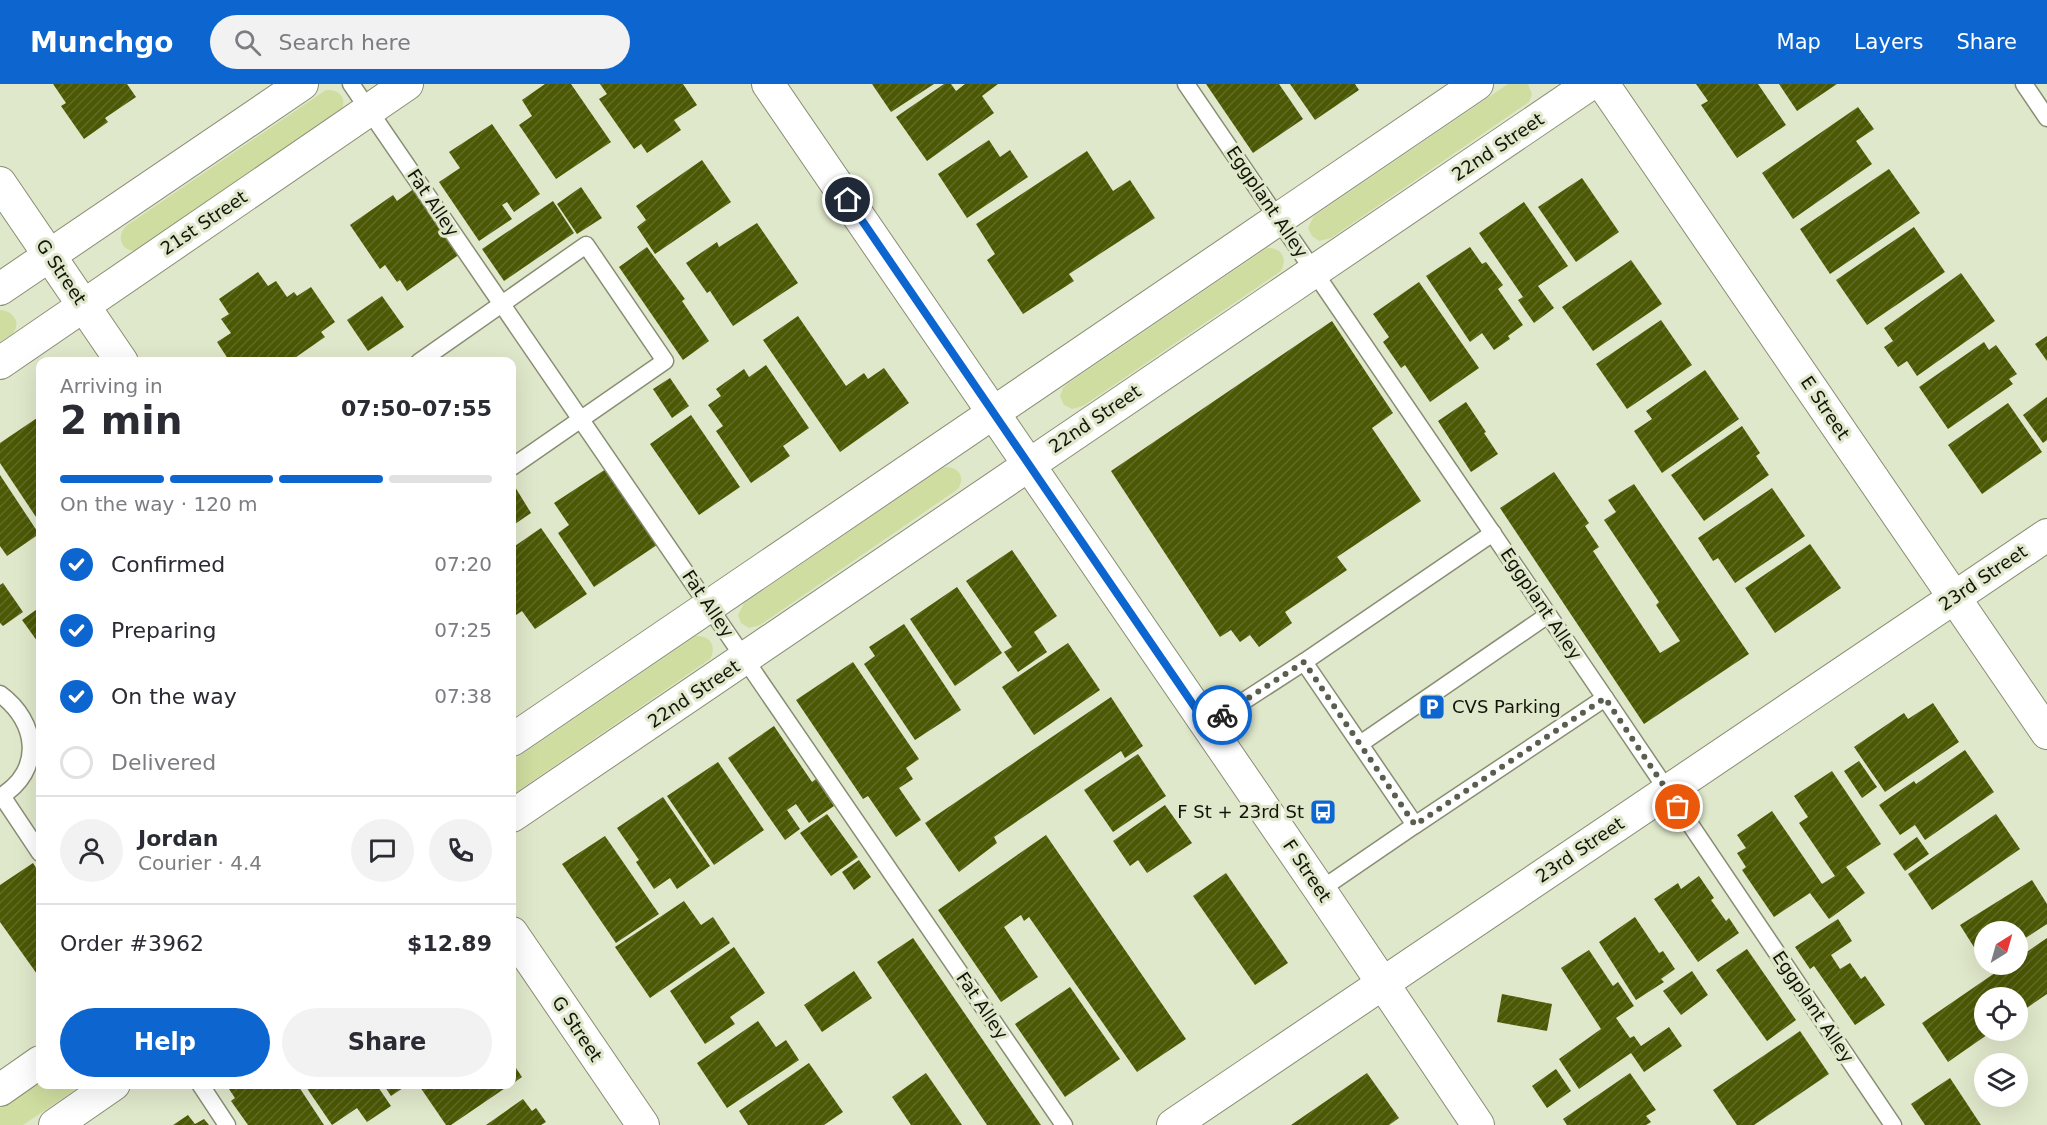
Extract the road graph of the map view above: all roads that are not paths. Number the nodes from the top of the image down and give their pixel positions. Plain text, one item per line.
1 (302, 84) edge
2 (351, 84) edge
3 (407, 84) edge
4 (768, 84) edge
5 (1186, 84) edge
6 (1477, 84) edge
7 (1590, 84) edge
8 (1603, 84) edge
9 (2024, 84) edge
10 (370, 110) junction
11 (2047, 118) edge
12 (0, 183) edge
13 (1279, 219) junction
14 (49, 255) junction
15 (1314, 271) junction
16 (0, 289) edge
17 (502, 303) junction
18 (83, 305) junction
19 (119, 357) edge
20 (426, 357) edge
21 (0, 363) edge
22 (993, 412) junction
23 (581, 418) junction
24 (516, 463) edge
25 (1029, 465) junction
26 (1493, 533) junction
27 (2047, 535) edge
28 (1954, 598) junction
29 (710, 607) junction
30 (1548, 615) junction
31 (746, 660) junction
32 (1304, 662) junction
33 (0, 694) edge
34 (1605, 698) junction
35 (1207, 725) junction
36 (2047, 733) edge
37 (516, 737) edge
38 (1360, 744) junction
39 (1667, 792) junction
40 (1, 796) edge
41 (516, 813) edge
42 (1415, 825) junction
43 (36, 847) edge
44 (1320, 890) junction
45 (516, 939) edge
46 (1382, 984) junction
47 (36, 1065) edge
48 (107, 1089) edge
49 (203, 1089) edge
50 (0, 1090) edge
51 (55, 1125) edge
52 (227, 1125) edge
53 (643, 1125) edge
54 (1064, 1125) edge
55 (1173, 1125) edge
56 (1478, 1125) edge
57 (1893, 1125) edge

1 - 14 street
2 - 10 lane, Fat Alley
3 - 10 street, 21st Street
4 - 22 street, F Street
5 - 13 lane, Eggplant Alley
6 - 13 street
7 - 15 street, 22nd Street
8 - 28 street, E Street
9 - 11 lane
10 - 17 lane, Fat Alley
10 - 18 street, 21st Street
12 - 14 street, G Street
13 - 15 lane, Eggplant Alley
13 - 22 street
14 - 16 street
14 - 18 street, G Street
15 - 25 street, 22nd Street
15 - 26 lane, Eggplant Alley
17 - 20 lane
17 - 23 lane, Fat Alley
17 - 23 lane
18 - 19 street, G Street
18 - 21 street, 21st Street
22 - 25 street, F Street
22 - 29 street
23 - 24 lane
23 - 29 lane, Fat Alley
25 - 31 street, 22nd Street
25 - 35 street, F Street
26 - 30 lane, Eggplant Alley
26 - 32 lane
27 - 28 street, 23rd Street
28 - 36 street, E Street
28 - 39 street, 23rd Street
29 - 31 lane, Fat Alley
29 - 37 street
30 - 34 lane, Eggplant Alley
30 - 38 lane
31 - 41 street, 22nd Street
31 - 54 lane, Fat Alley
32 - 35 lane
32 - 38 lane
33 - 40 lane
34 - 39 lane, Eggplant Alley
34 - 42 lane
35 - 44 street, F Street
38 - 42 lane
39 - 46 street, 23rd Street
39 - 57 lane, Eggplant Alley
40 - 43 lane
42 - 44 lane
44 - 46 street, F Street
45 - 53 street, G Street
46 - 55 street, 23rd Street
46 - 56 street, F Street
47 - 50 street
48 - 51 street
49 - 52 lane

